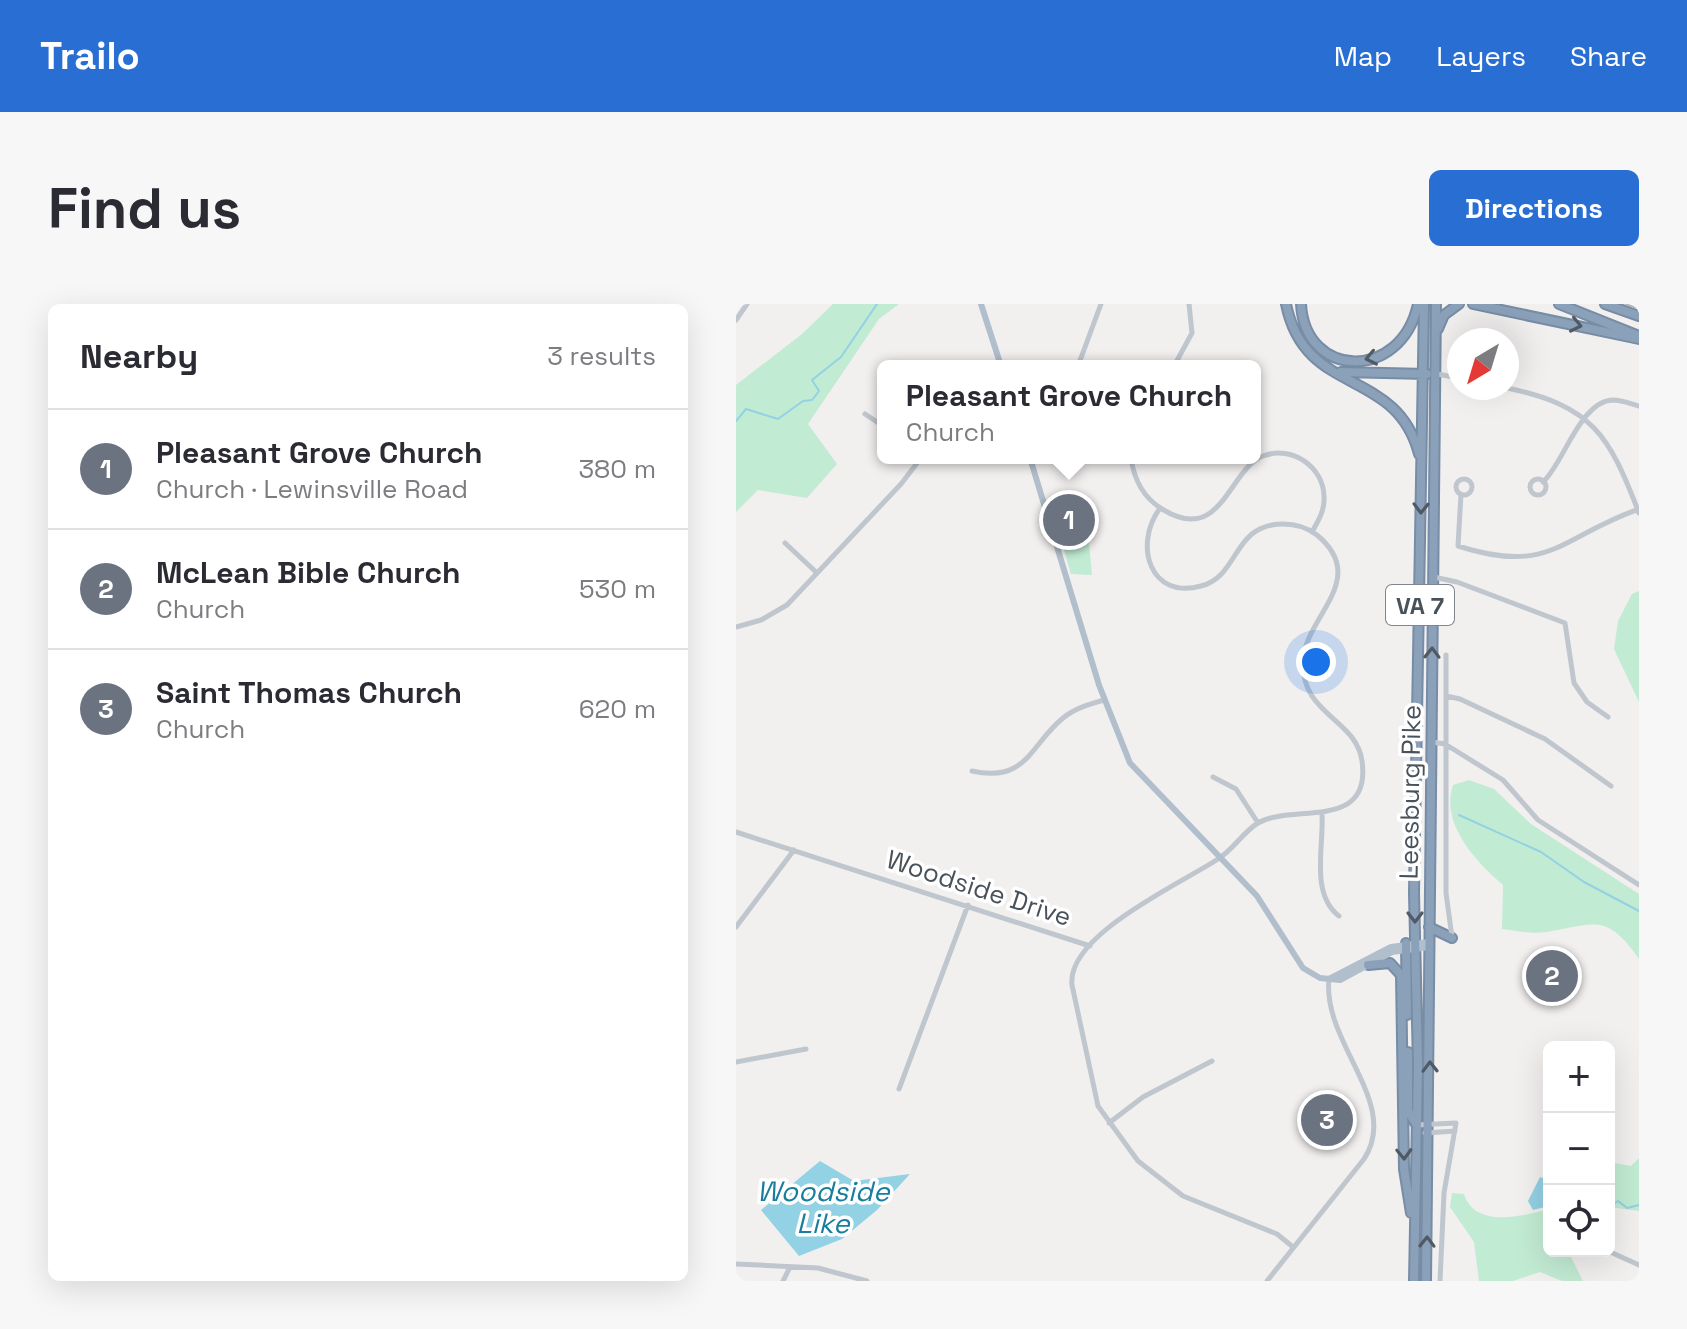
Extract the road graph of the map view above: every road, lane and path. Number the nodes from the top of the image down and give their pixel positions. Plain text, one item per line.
1 (747, 304) edge
2 (981, 304) edge
3 (1101, 304) edge
4 (1189, 304) edge
5 (1286, 304) edge
6 (1301, 304) edge
7 (1421, 304) edge
8 (1436, 304) edge
9 (1459, 304) edge
10 (1473, 304) edge
11 (1559, 304) edge
12 (1605, 304) edge
13 (1639, 316) edge
14 (736, 320) edge
15 (1437, 334) junction
16 (1639, 337) edge
17 (999, 360) edge
18 (1080, 360) edge
19 (1177, 360) edge
20 (1329, 368) junction
21 (1423, 374) junction
22 (1437, 374) junction
23 (1447, 376) edge
24 (1519, 391) edge
25 (1639, 406) edge
26 (865, 414) dead end
27 (1585, 419) junction
28 (877, 422) edge
29 (1261, 457) edge
30 (916, 464) edge
31 (1032, 464) edge
32 (1133, 464) edge
33 (1251, 464) edge
34 (1421, 482) junction
35 (1543, 482) dead end
36 (1461, 494) dead end
37 (1160, 508) junction
38 (1639, 510) edge
39 (1312, 532) junction
40 (785, 543) dead end
41 (817, 573) junction
42 (1433, 577) junction
43 (736, 627) edge
44 (1446, 655) dead end
45 (1446, 696) junction
46 (1104, 700) junction
47 (1608, 717) dead end
48 (1431, 742) junction
49 (1445, 744) junction
50 (972, 771) dead end
51 (1213, 777) dead end
52 (1611, 786) dead end
53 (1322, 815) junction
54 (1258, 823) junction
55 (736, 832) edge
56 (794, 850) junction
57 (1222, 857) junction
58 (1639, 885) edge
59 (968, 905) junction
60 (1339, 916) dead end
61 (736, 927) edge
62 (1429, 927) junction
63 (1452, 938) joint
64 (1429, 944) junction
65 (1090, 946) junction
66 (1410, 946) junction
67 (1368, 965) junction
68 (1329, 979) junction
69 (806, 1049) dead end
70 (1212, 1061) dead end
71 (736, 1062) edge
72 (899, 1089) dead end
73 (1109, 1123) junction
74 (1416, 1129) junction
75 (1430, 1129) junction
76 (1414, 1246) junction
77 (1293, 1247) junction
78 (1615, 1254) edge
79 (736, 1264) edge
80 (1639, 1265) edge
81 (790, 1267) junction
82 (783, 1281) edge
83 (867, 1281) edge
84 (1267, 1281) edge
85 (1414, 1281) edge
86 (1426, 1281) edge
87 (1440, 1281) edge

1 - 14 street
2 - 17 main road
3 - 18 street
4 - 19 street
5 - 20 highway
7 -> 6 highway
7 - 21 highway, Leesburg Pike / VA 7
8 - 15 highway, Leesburg Pike / VA 7
9 - 15 highway
10 -> 16 highway
11 - 16 highway
12 - 13 highway
15 - 22 highway, Leesburg Pike / VA 7
20 - 21 highway
20 - 34 highway
21 - 22 highway
21 - 34 highway, Leesburg Pike / VA 7
22 - 23 street
22 - 42 highway, Leesburg Pike / VA 7
24 - 27 street
25 - 27 street
26 - 28 street
27 - 35 street
27 - 38 street
29 - 39 street
30 - 41 street
31 - 46 main road
32 - 37 street
33 - 37 street
34 -> 66 highway, Leesburg Pike / VA 7
36 - 38 street
37 - 39 street
39 - 53 street
40 - 41 street
41 - 43 street
42 - 47 street
48 -> 42 highway, Leesburg Pike / VA 7
44 - 45 street
45 - 49 street
45 - 52 street
46 - 50 street
46 - 57 main road
48 - 49 street
48 - 62 highway, Leesburg Pike / VA 7
49 - 58 street
49 - 63 street
51 - 54 street
53 - 54 street
53 - 60 street
54 - 57 street, Woodside Drive
55 - 56 street, Woodside Drive
56 - 59 street, Woodside Drive
56 - 61 street
57 - 65 street, Woodside Drive
57 - 68 main road
59 - 65 street, Woodside Drive
59 - 72 street
62 - 63 highway
62 - 64 highway, Leesburg Pike / VA 7
64 - 66 main road
75 -> 64 highway, Leesburg Pike / VA 7
65 - 73 street
66 - 67 main road
66 - 68 main road
66 - 74 highway, Leesburg Pike / VA 7
67 - 68 main road
67 -> 76 highway
68 - 77 street
69 - 71 street
70 - 73 street
73 - 77 street
74 - 75 street
74 - 76 highway, Leesburg Pike / VA 7
86 -> 75 highway, Leesburg Pike
75 - 87 street
76 - 85 highway, Leesburg Pike / VA 7
77 - 84 street
78 - 80 street
79 - 81 street
81 - 82 street
81 - 83 street

